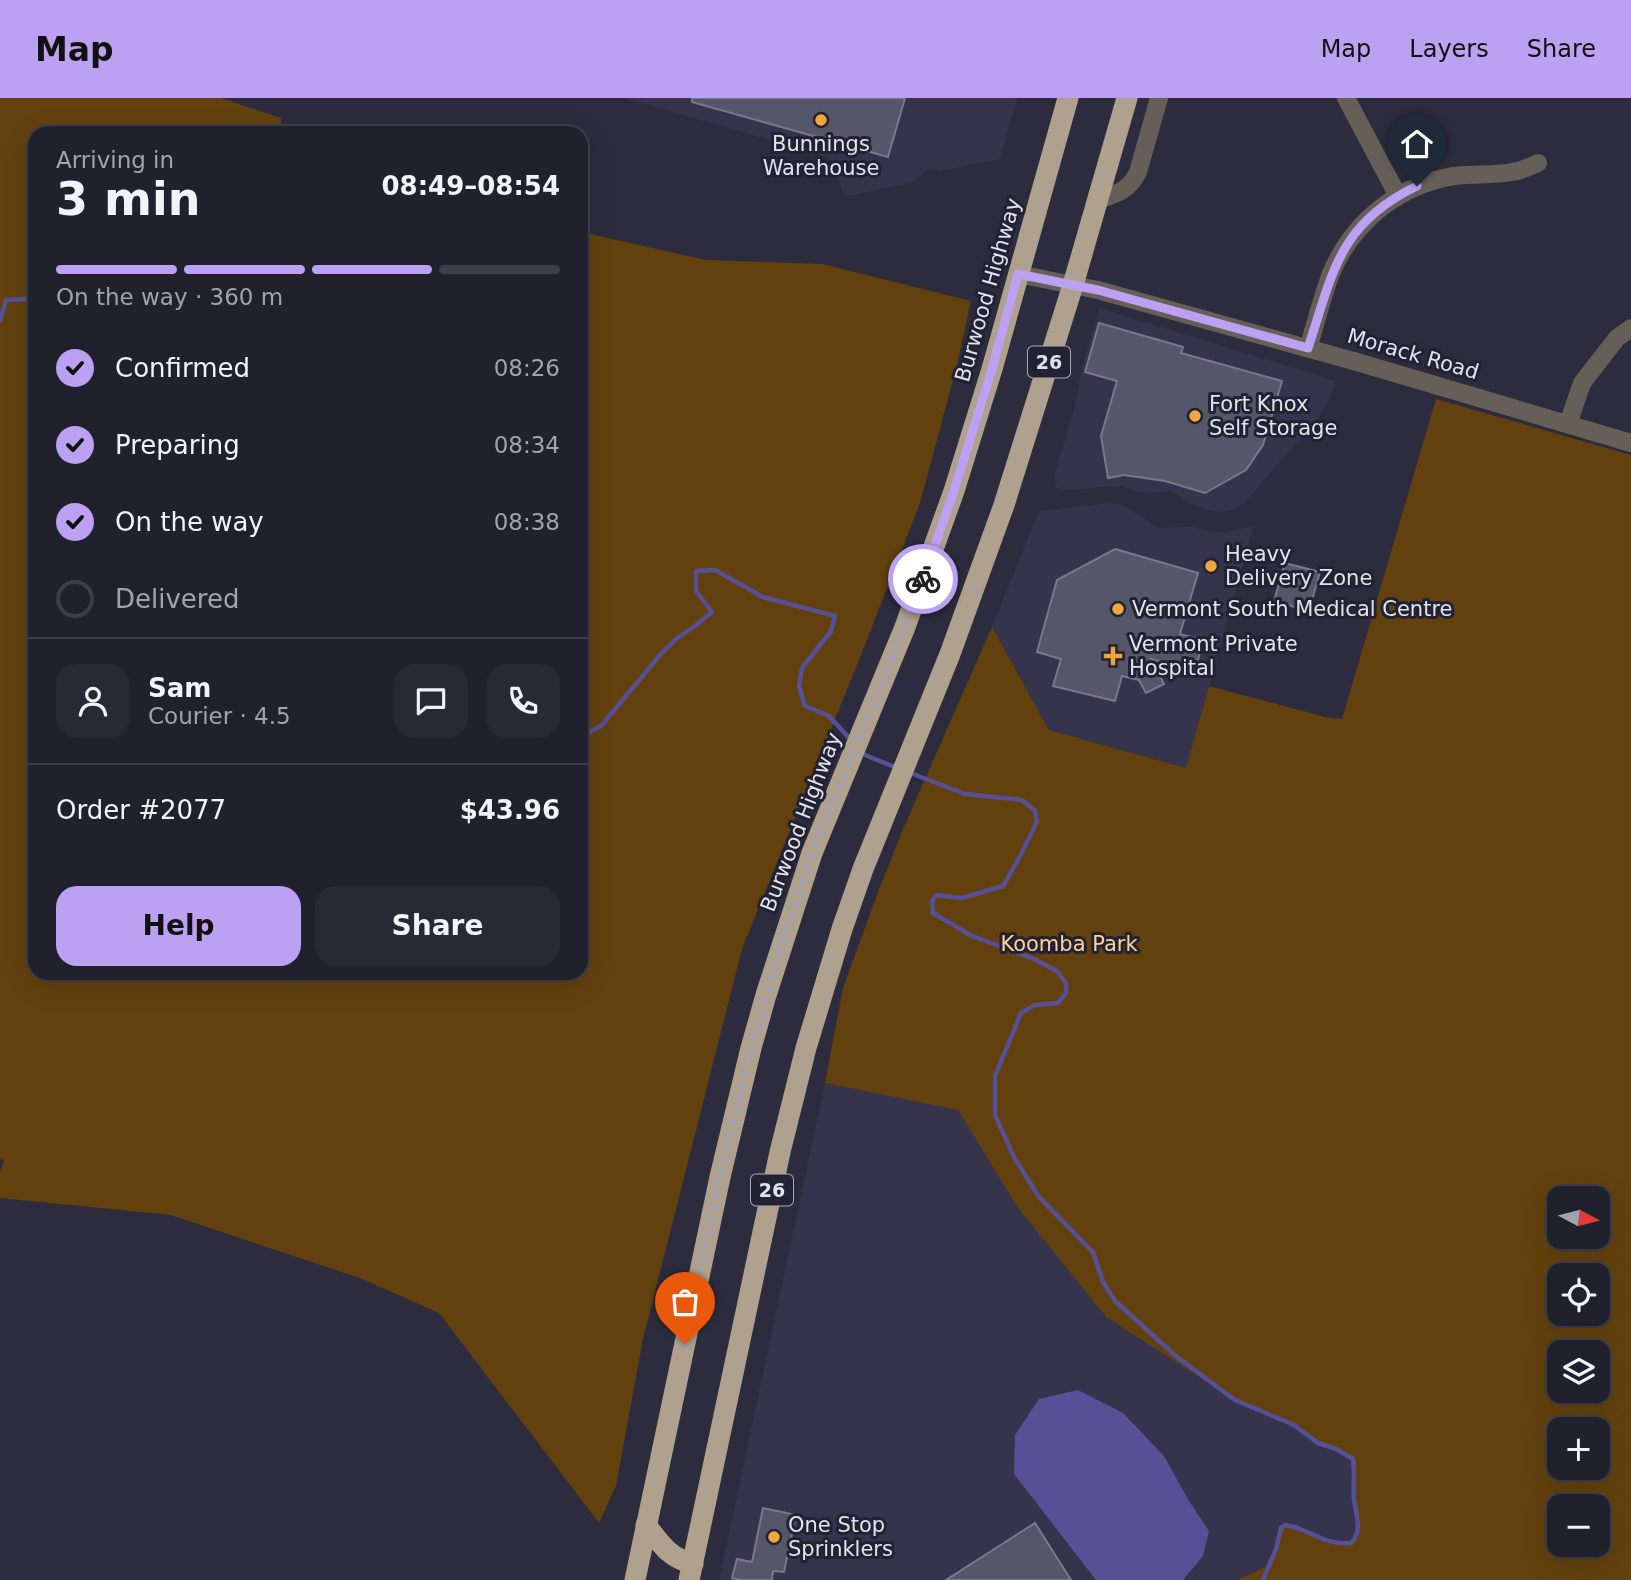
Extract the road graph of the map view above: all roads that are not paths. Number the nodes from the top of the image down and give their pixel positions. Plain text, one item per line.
1 (1068, 98) edge
2 (1127, 98) edge
3 (1159, 98) edge
4 (1346, 98) edge
5 (1538, 163) dead end
6 (1398, 196) junction
7 (1098, 200) junction
8 (1018, 274) junction
9 (1073, 285) junction
10 (1631, 328) edge
11 (1308, 348) junction
12 (1567, 424) junction
13 (1631, 443) edge
14 (646, 1525) junction
15 (691, 1572) edge
16 (635, 1580) edge

1 - 8 highway, Burwood Highway / 26
2 - 7 highway, 26
3 - 7 street
4 - 6 street
5 - 6 street
6 - 11 street
7 - 9 highway, 26
8 - 9 street, Morack Road
8 - 14 highway, Burwood Highway / 26
9 - 11 street, Morack Road
9 - 15 highway, 26
10 - 12 street
11 - 12 street, Morack Road
12 - 13 street, Morack Road
14 - 15 highway
14 - 16 highway, Burwood Highway / 26

